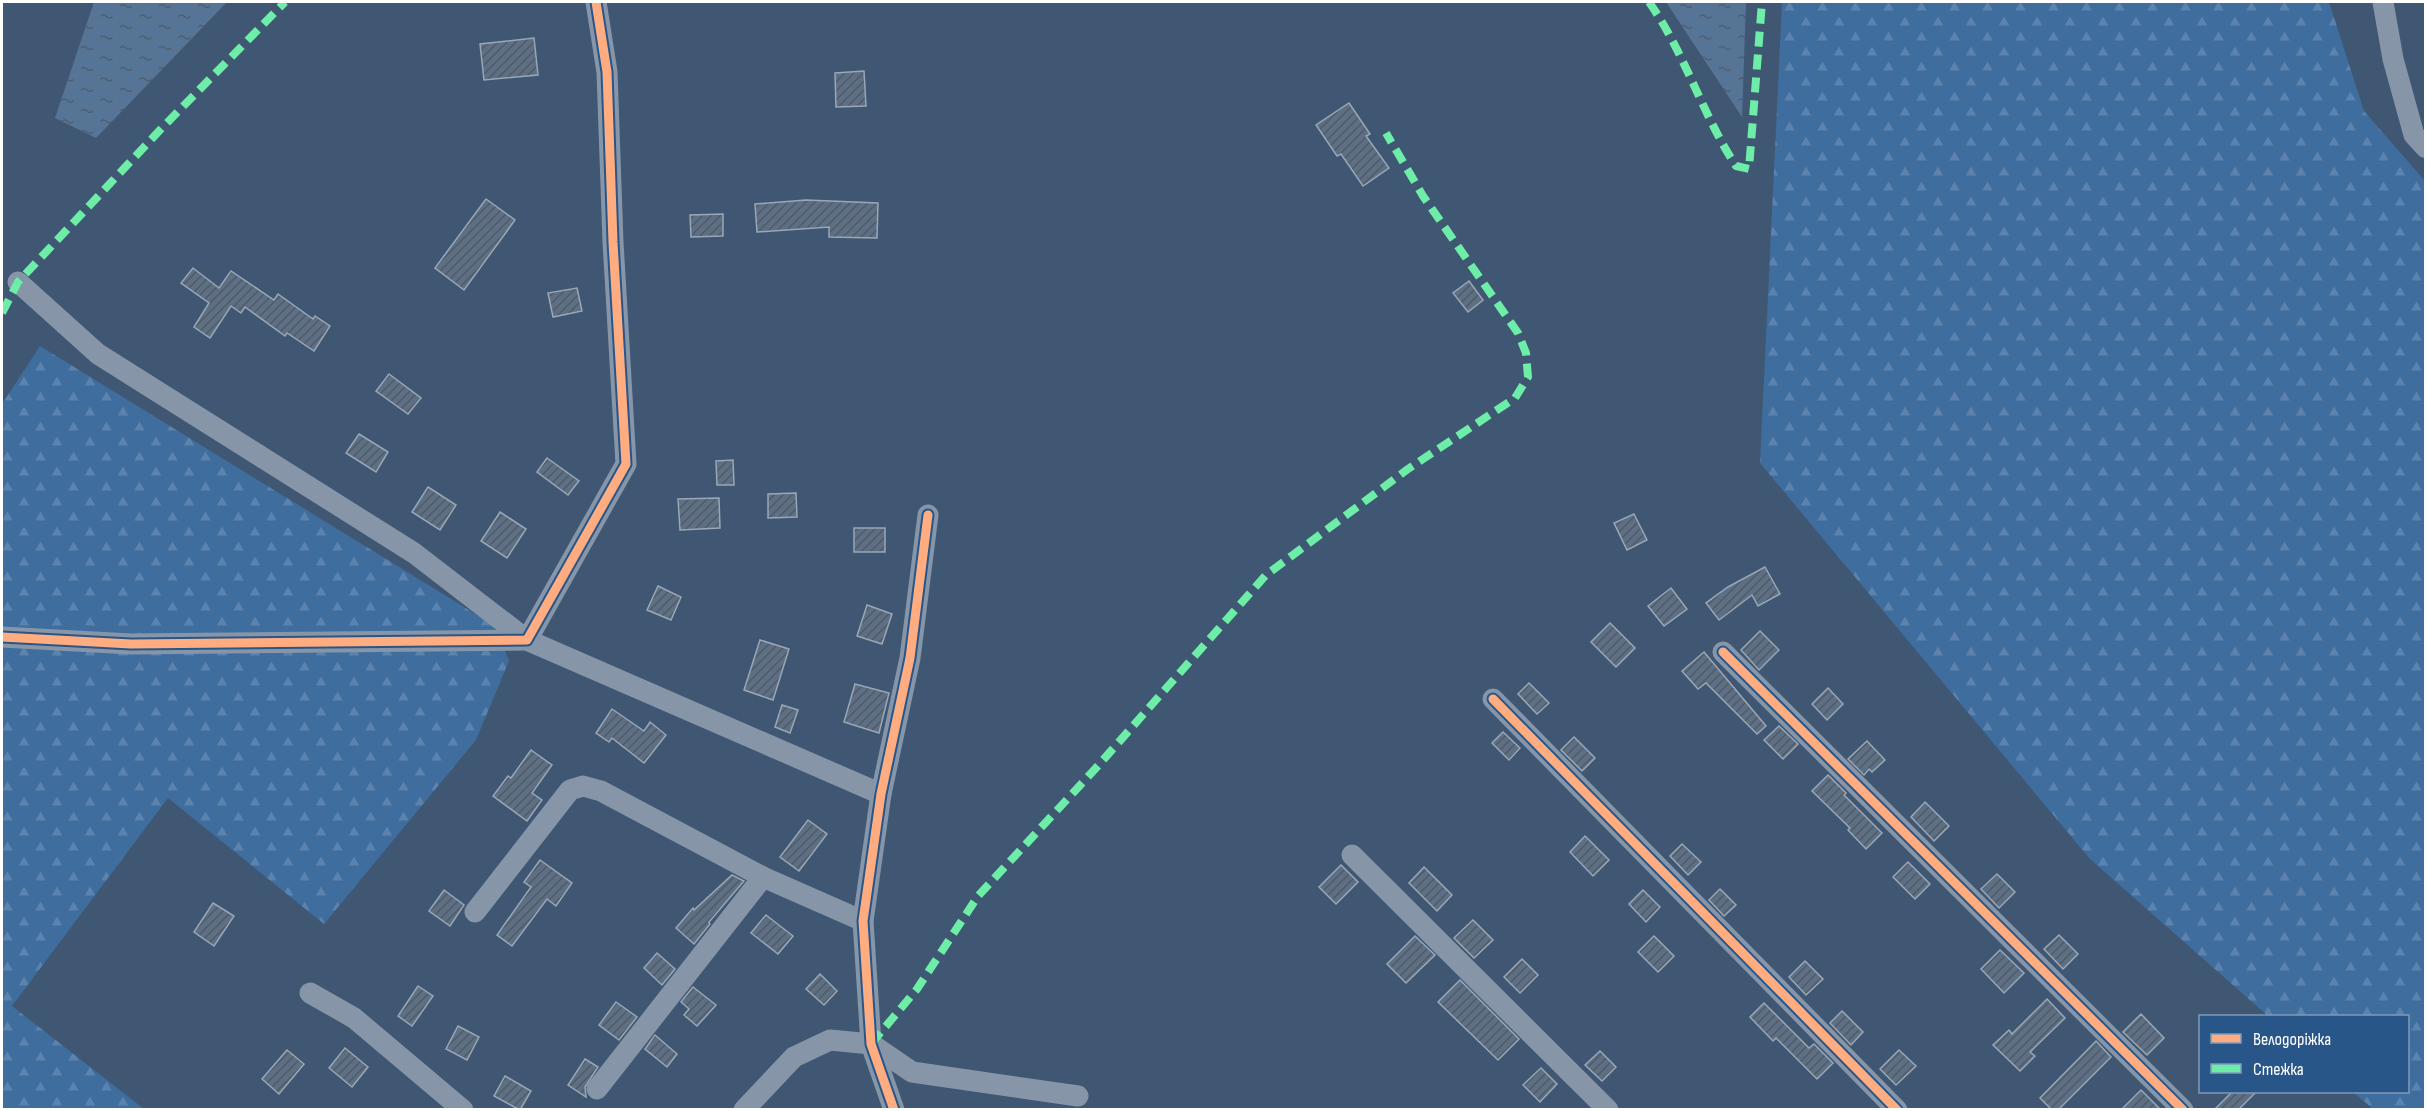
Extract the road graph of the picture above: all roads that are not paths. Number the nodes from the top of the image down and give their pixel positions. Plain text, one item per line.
1 (596, 2) edge
2 (2383, 2) edge
3 (2426, 148) edge
4 (18, 282) dead end
5 (928, 515) dead end
6 (2, 637) edge
7 (527, 640) junction
8 (1723, 652) dead end
9 (1493, 699) dead end
10 (881, 794) junction
11 (1352, 855) dead end
12 (763, 877) junction
13 (475, 912) dead end
14 (863, 921) junction
15 (310, 993) dead end
16 (871, 1044) junction
17 (597, 1089) dead end
18 (1078, 1096) dead end
19 (463, 1110) edge
20 (744, 1110) edge
21 (894, 1110) edge
22 (1608, 1110) edge
23 (1897, 1110) edge
24 (2183, 1110) edge

1 - 7 street
2 - 3 street
4 - 7 street
5 - 10 street
6 - 7 street
7 - 10 street
8 - 24 street
9 - 23 street
10 - 14 street
11 - 22 street
12 - 13 street
12 - 14 street
12 - 17 street
14 - 16 street
15 - 19 street
16 - 18 street
16 - 20 street
16 - 21 street

